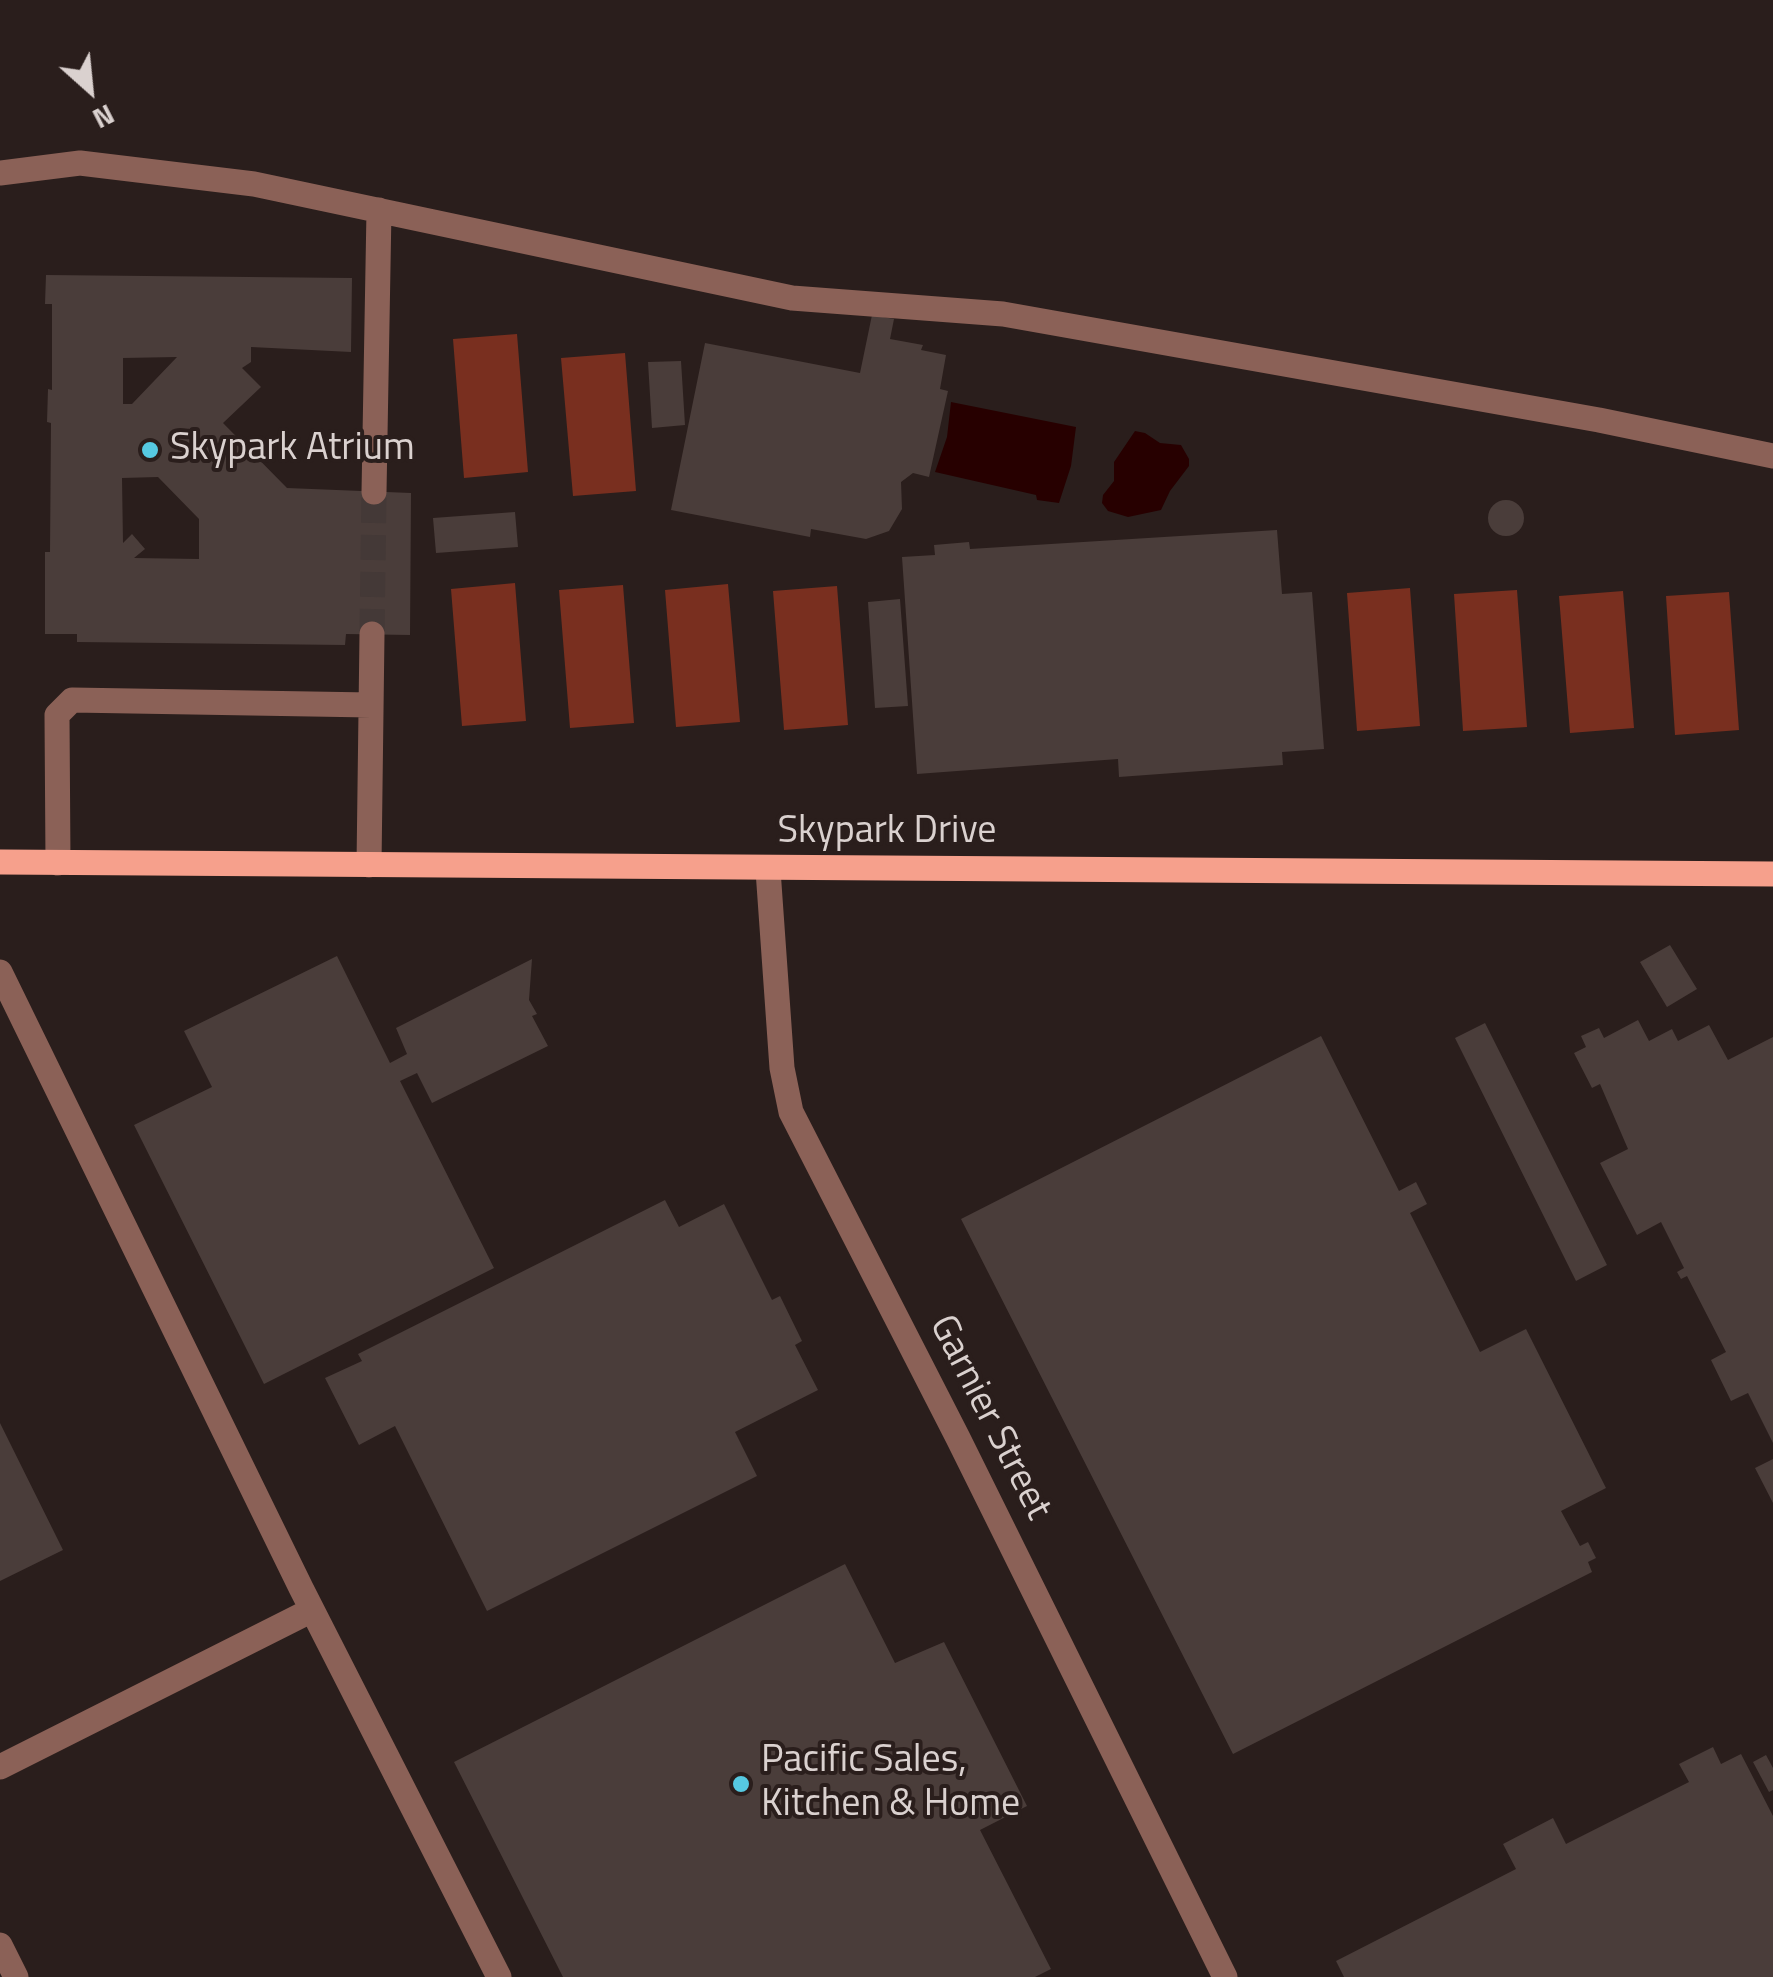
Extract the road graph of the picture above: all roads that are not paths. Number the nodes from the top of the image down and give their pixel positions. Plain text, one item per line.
1 (0, 173) edge
2 (379, 210) junction
3 (1773, 456) edge
4 (374, 492) tunnel mouth
5 (372, 634) tunnel mouth
6 (371, 705) junction
7 (0, 862) edge
8 (58, 863) junction
9 (369, 865) junction
10 (768, 870) junction
11 (1773, 874) edge
12 (0, 972) edge
13 (312, 1610) junction
14 (0, 1767) edge
15 (0, 1946) edge
16 (16, 1977) edge
17 (500, 1977) edge
18 (1225, 1977) edge

1 - 2 street
2 - 3 street
2 - 4 street
5 - 6 street
6 - 8 street
6 - 9 street
7 - 8 main road, Skypark Drive
8 - 9 main road, Skypark Drive
9 - 10 main road, Skypark Drive
10 - 11 main road, Skypark Drive
10 - 18 street, Garnier Street
12 - 13 street
13 - 14 street
13 - 17 street
15 - 16 street

